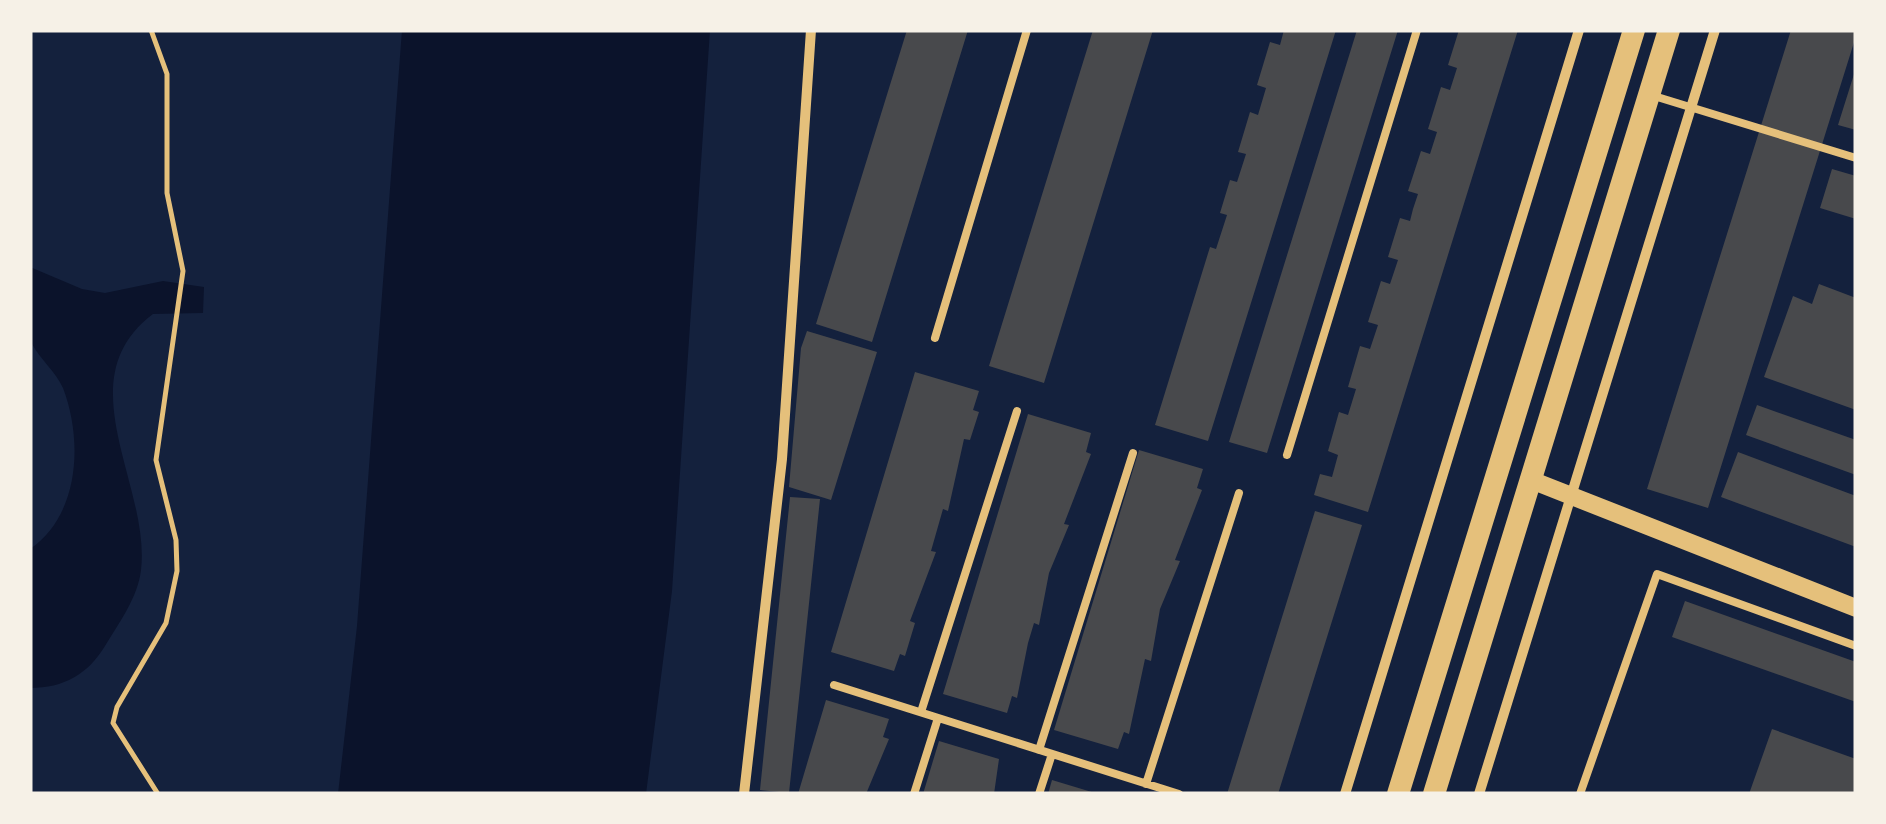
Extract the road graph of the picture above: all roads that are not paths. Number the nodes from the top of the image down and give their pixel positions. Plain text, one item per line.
1 (811, 30) edge
2 (1028, 30) edge
3 (1417, 30) edge
4 (1579, 30) edge
5 (1634, 30) edge
6 (1669, 30) edge
7 (1715, 30) edge
8 (1650, 94) junction
9 (1691, 108) junction
10 (1856, 158) edge
11 (934, 338) dead end
12 (1017, 411) dead end
13 (1133, 453) dead end
14 (1287, 455) dead end
15 (1530, 480) junction
16 (1239, 493) dead end
17 (1571, 496) junction
18 (1856, 608) edge
19 (1856, 646) edge
20 (834, 685) dead end
21 (921, 712) junction
22 (938, 718) junction
23 (1038, 750) junction
24 (1052, 754) junction
25 (1146, 784) junction
26 (1166, 792) edge
27 (1439, 792) edge
28 (744, 794) edge
29 (914, 794) edge
30 (1039, 794) edge
31 (1178, 794) edge
32 (1346, 794) edge
33 (1398, 794) edge
34 (1479, 794) edge
35 (1580, 794) edge

1 - 28 street
2 - 11 lane
3 - 14 lane
4 - 32 street
5 - 33 highway
6 - 8 highway
7 - 9 street
8 - 9 lane
8 - 15 highway
9 - 10 lane
9 - 17 street
12 - 21 lane
13 - 23 lane
15 - 17 street
15 - 27 highway
16 - 25 lane
17 - 18 street
17 - 34 street
19 - 35 lane
20 - 21 lane
21 - 22 lane
22 - 23 lane
22 - 29 lane
23 - 24 lane
24 - 25 lane
24 - 30 lane
25 - 26 lane
26 - 31 lane

